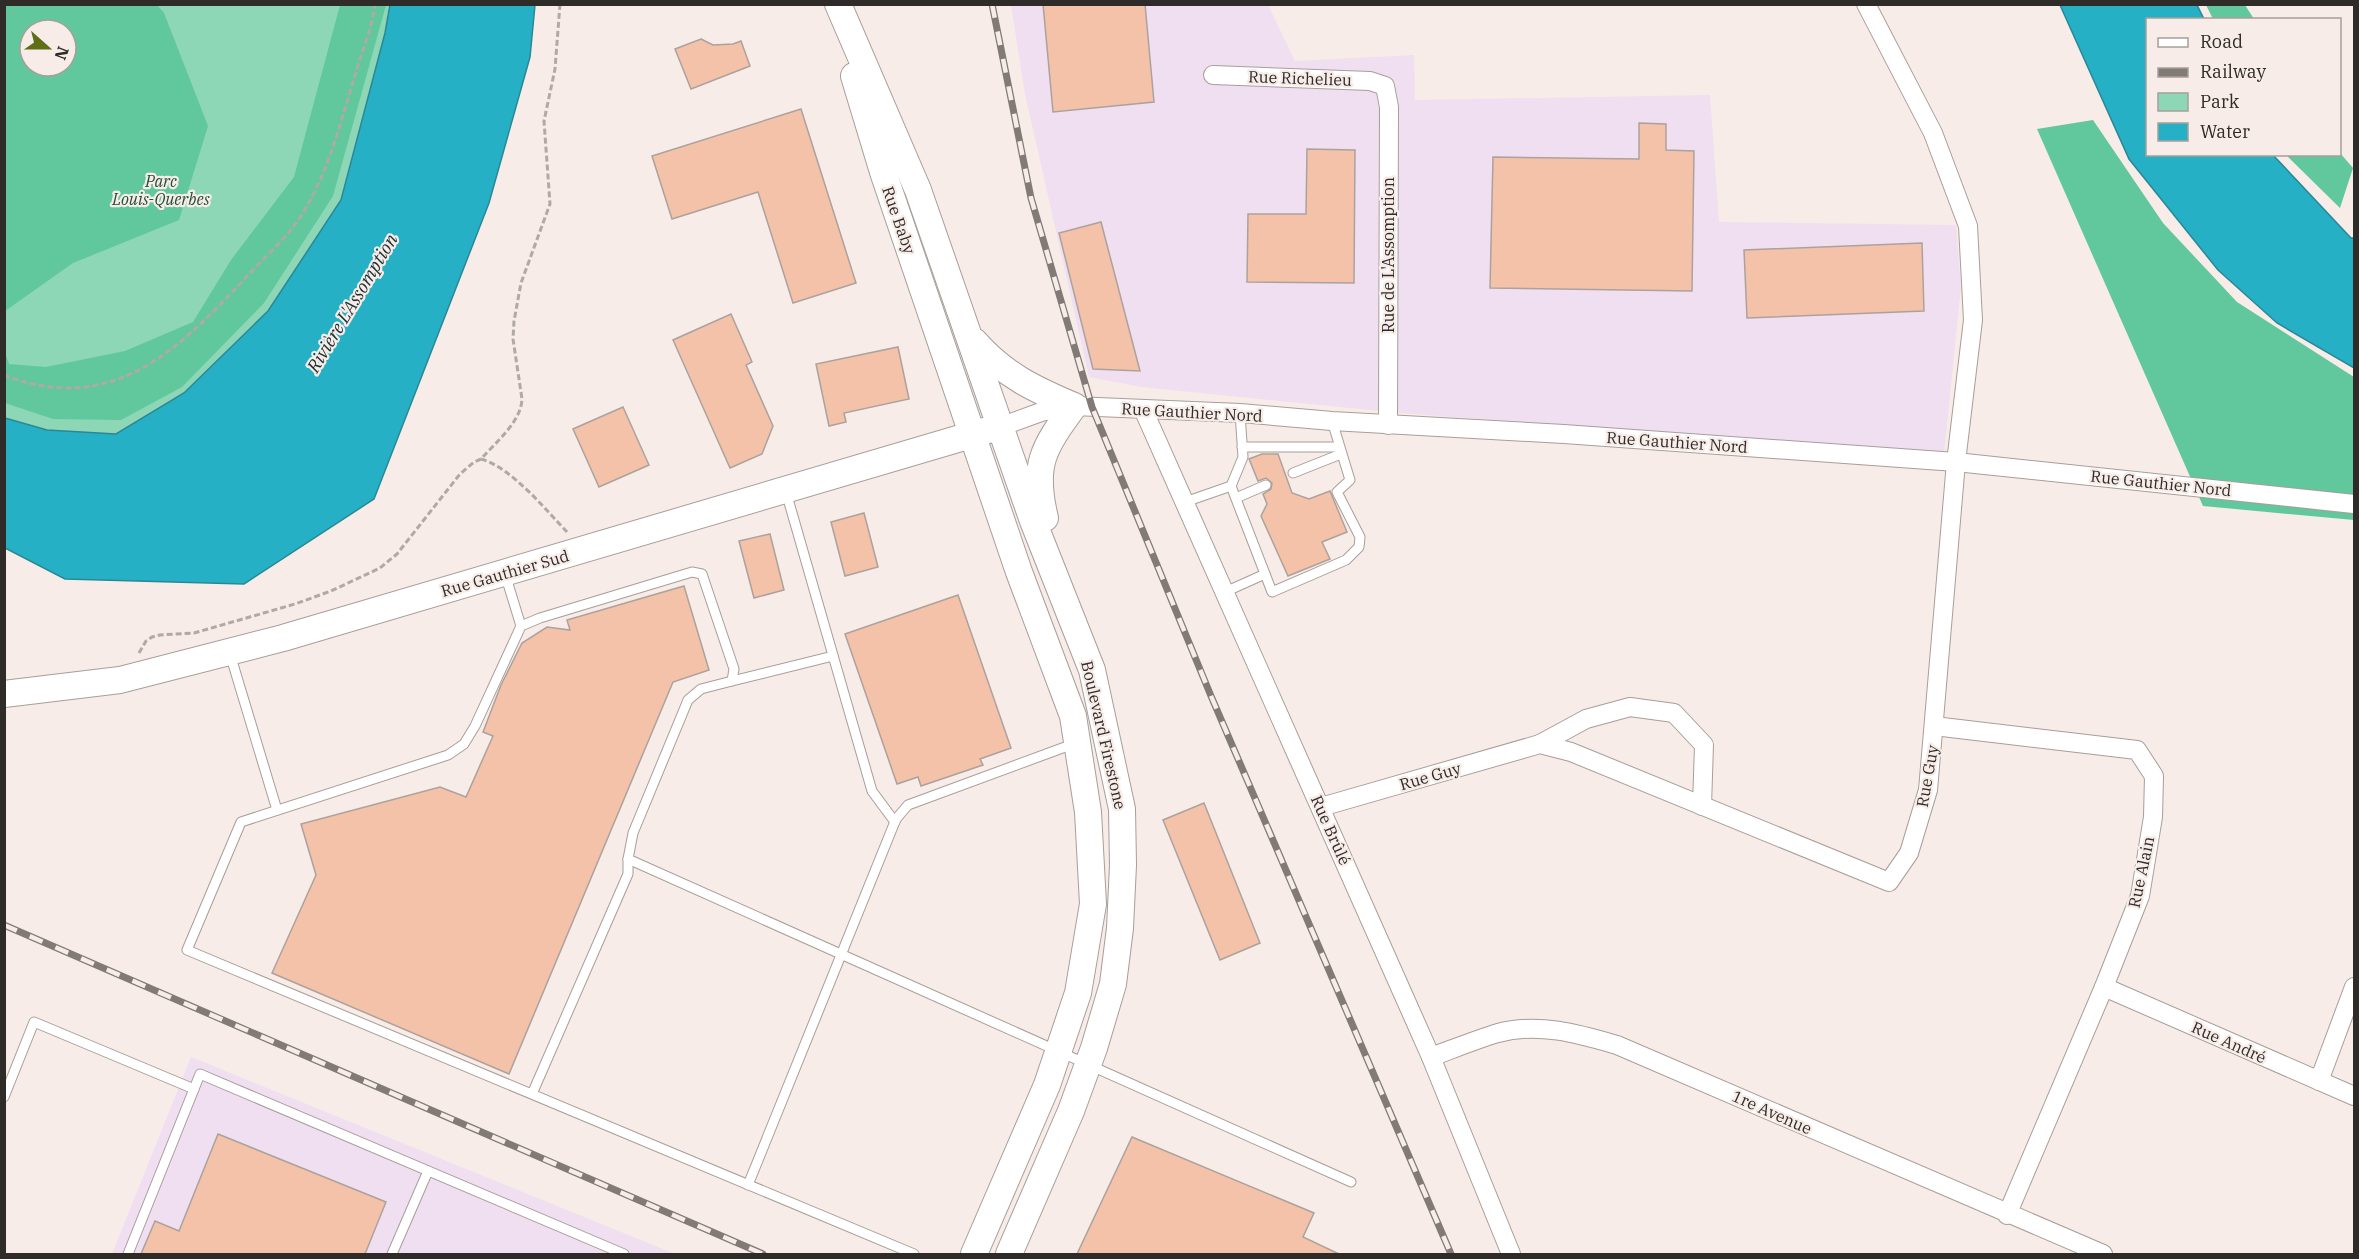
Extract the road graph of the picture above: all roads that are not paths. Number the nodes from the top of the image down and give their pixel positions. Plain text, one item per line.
1 (831, 4) edge
2 (838, 4) edge
3 (1866, 4) edge
4 (1213, 75) dead end
5 (1385, 86) joint
6 (969, 335) junction
7 (1074, 406) junction
8 (1143, 409) junction
9 (1240, 413) junction
10 (1332, 421) junction
11 (1388, 425) junction
12 (1000, 427) junction
13 (972, 435) junction
14 (1242, 447) junction
15 (1340, 451) junction
16 (1956, 462) junction
17 (1293, 473) dead end
18 (1266, 485) dead end
19 (1231, 486) junction
20 (785, 490) junction
21 (1236, 498) junction
22 (1185, 502) junction
23 (2355, 504) edge
24 (505, 573) junction
25 (1265, 574) junction
26 (1225, 592) junction
27 (1066, 606) junction
28 (521, 626) junction
29 (230, 652) junction
30 (833, 656) junction
31 (732, 681) junction
32 (4, 694) edge
33 (1935, 726) junction
34 (1077, 742) junction
35 (1540, 744) junction
36 (1702, 806) junction
37 (1321, 807) junction
38 (277, 810) junction
39 (895, 822) junction
40 (628, 859) junction
41 (842, 955) junction
42 (2104, 987) junction
43 (2355, 987) edge
44 (1058, 1051) junction
45 (1431, 1057) junction
46 (1088, 1065) junction
47 (2319, 1081) junction
48 (194, 1089) junction
49 (532, 1094) junction
50 (2355, 1096) edge
51 (4, 1097) edge
52 (428, 1171) junction
53 (1351, 1182) dead end
54 (748, 1185) junction
55 (2007, 1215) junction
56 (128, 1254) edge
57 (392, 1254) edge
58 (624, 1254) edge
59 (915, 1254) edge
60 (974, 1254) edge
61 (1008, 1254) edge
62 (1511, 1254) edge
63 (2103, 1254) edge

1 - 13 main road, Rue Baby
2 - 6 main road, Rue Baby
3 - 16 street, Rue Guy
4 - 5 street, Rue Richelieu
5 - 11 street, Rue de L'Assomption
6 - 7 main road
6 - 12 main road, Rue Baby
7 - 8 street, Rue Gauthier Nord
7 - 12 street, Rue Gauthier Nord
7 - 27 main road
8 - 9 street, Rue Gauthier Nord
8 - 22 street, Rue Brûlé
9 - 10 street, Rue Gauthier Nord
9 - 14 lane
10 - 11 street, Rue Gauthier Nord
10 - 15 lane
11 - 16 street, Rue Gauthier Nord
12 - 13 main road, Rue Gauthier Sud
12 - 27 main road, Boulevard Firestone
13 - 20 main road, Rue Gauthier Sud
13 - 34 main road, Boulevard Firestone
14 - 15 lane
14 - 19 lane
15 - 17 lane
15 - 25 lane
16 - 23 street, Rue Gauthier Nord
16 - 33 street, Rue Guy
18 - 21 lane
19 - 21 lane
19 - 22 lane
20 - 24 main road, Rue Gauthier Sud
20 - 30 lane
21 - 25 lane
22 - 26 street, Rue Brûlé
24 - 28 lane
24 - 29 main road, Rue Gauthier Sud
25 - 26 lane
26 - 37 street, Rue Brûlé
27 - 46 main road, Boulevard Firestone
28 - 31 lane
28 - 38 lane
29 - 32 main road, Rue Gauthier Sud
29 - 38 lane
30 - 31 lane
30 - 39 lane
31 - 40 lane
33 - 36 street, Rue Guy
33 - 42 street, Rue Alain
34 - 39 lane
34 - 44 main road, Boulevard Firestone
35 - 36 street, Rue Guy
35 - 36 street, Rue Guy
35 - 37 street, Rue Guy
37 - 45 street, Rue Brûlé
38 - 49 lane
39 - 41 lane
40 - 41 lane
40 - 49 lane
41 - 44 lane
41 - 54 lane
42 - 47 street, Rue André
42 - 55 street, Rue Alain
43 - 47 street
44 - 46 lane
44 - 60 main road, Boulevard Firestone
45 - 55 street, 1re Avenue
45 - 62 street, Rue Brûlé
46 - 53 lane
46 - 61 main road, Boulevard Firestone
47 - 50 street, Rue André
48 - 51 lane
48 - 52 lane
48 - 56 lane
49 - 54 lane
52 - 57 lane
52 - 58 lane
54 - 59 lane
55 - 63 street, 1re Avenue

